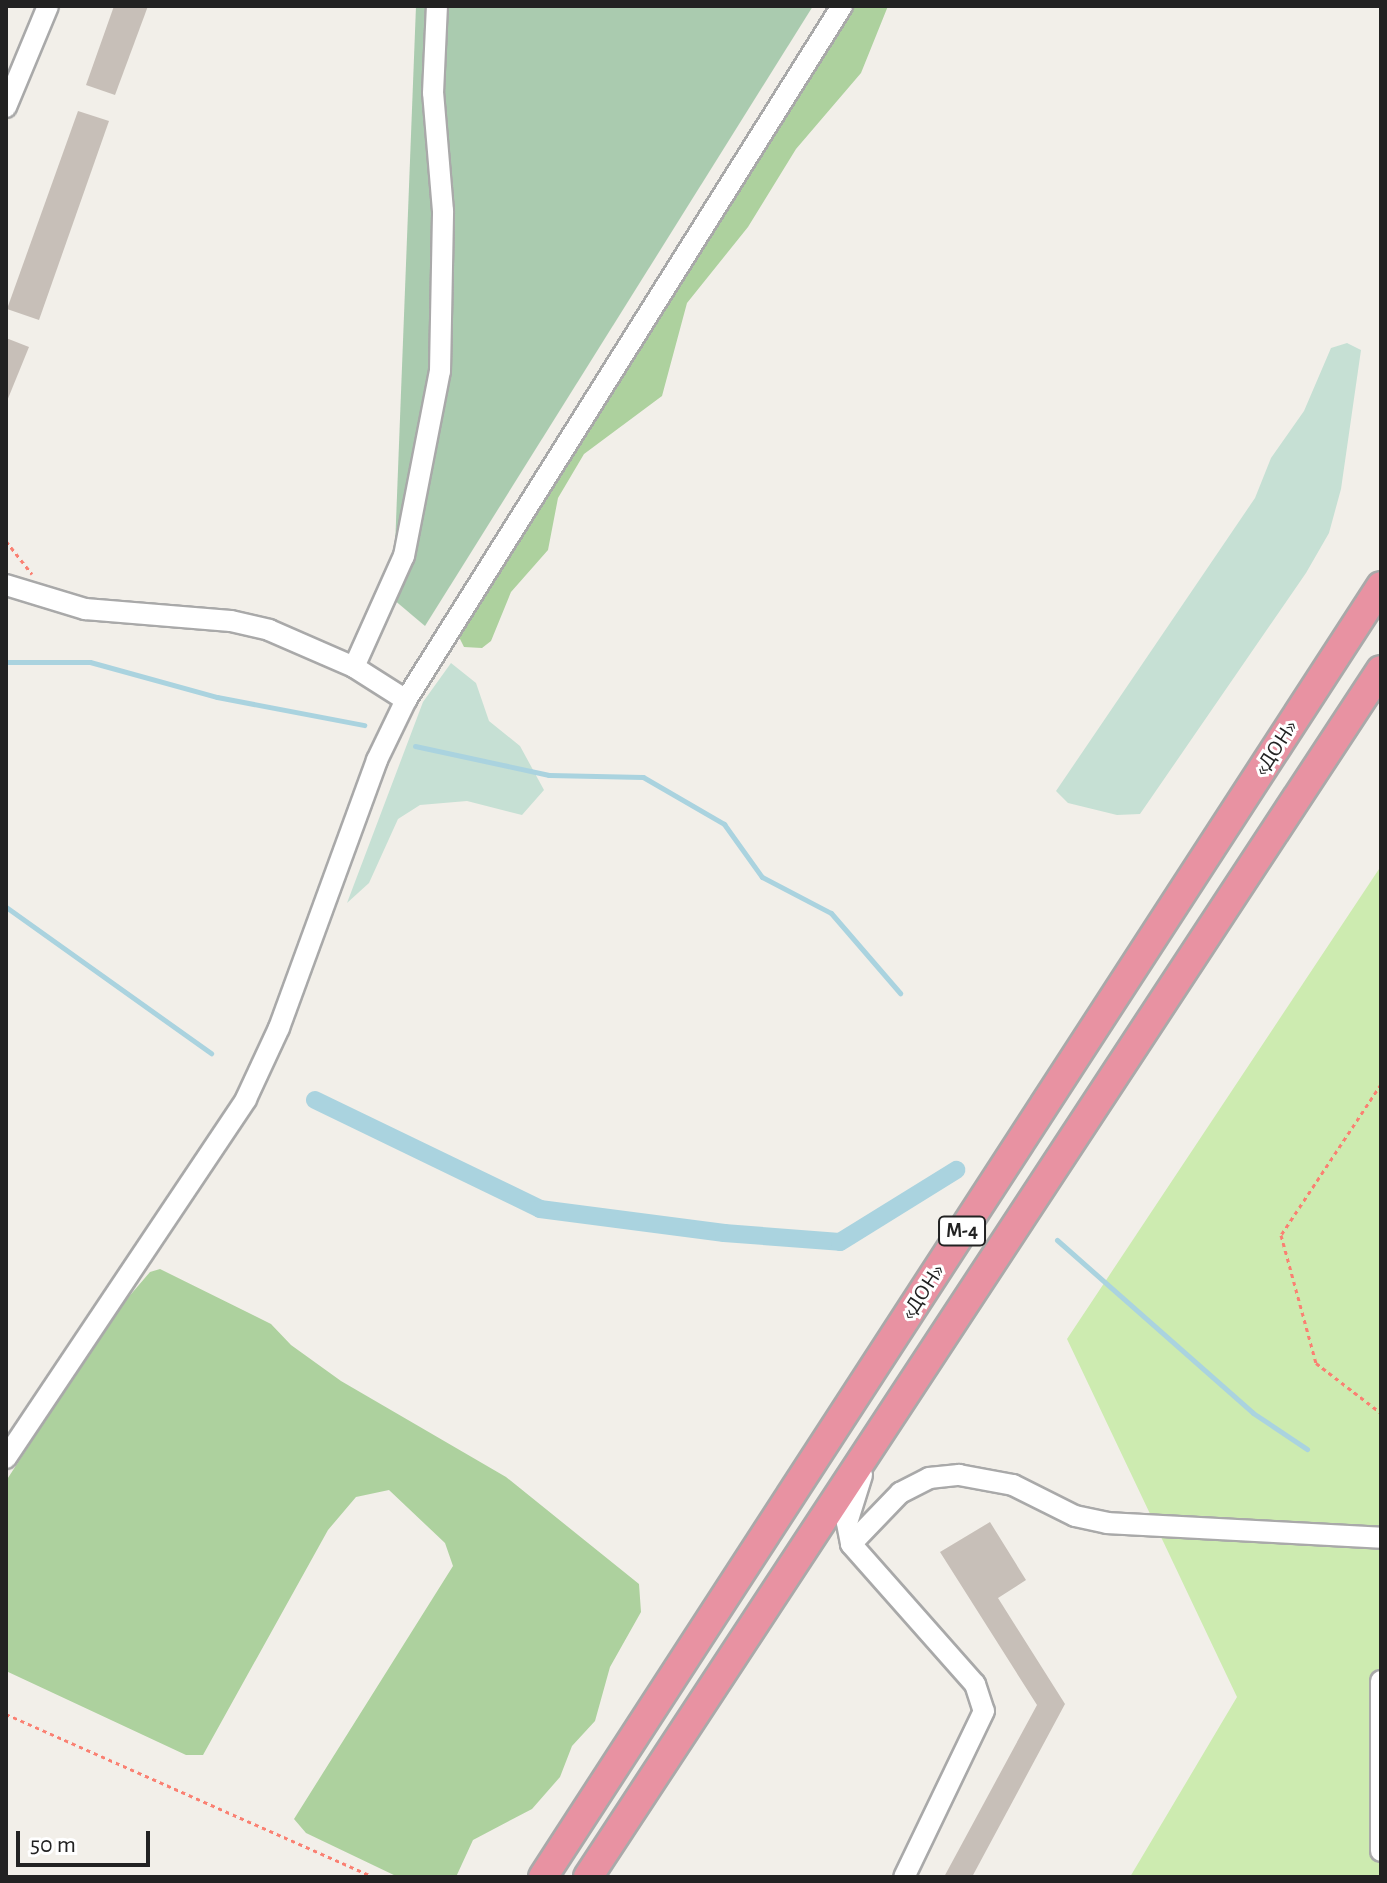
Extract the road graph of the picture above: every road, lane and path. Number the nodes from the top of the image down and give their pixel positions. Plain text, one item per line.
1 (48, 6) edge
2 (437, 6) edge
3 (842, 6) edge
4 (6, 107) edge
5 (6, 585) edge
6 (1381, 586) edge
7 (354, 667) junction
8 (1381, 670) edge
9 (406, 700) junction
10 (1381, 1084) edge
11 (1381, 1413) edge
12 (881, 1427) junction
13 (6, 1458) edge
14 (1381, 1538) edge
15 (851, 1544) junction
16 (1381, 1681) edge
17 (6, 1714) edge
18 (1381, 1851) edge
19 (373, 1877) edge
20 (543, 1877) edge
21 (588, 1877) edge
22 (904, 1877) edge

1 - 4 street
2 - 7 street
3 - 9 street
5 - 7 street
6 - 20 highway, «ДОН» / М-4
7 - 9 street
8 - 12 highway, «ДОН» / М-4
9 - 13 street
10 - 11 path
12 - 15 street
12 - 21 highway, «ДОН» / М-4
14 - 15 street
15 - 22 street
16 - 18 street
17 - 19 path

